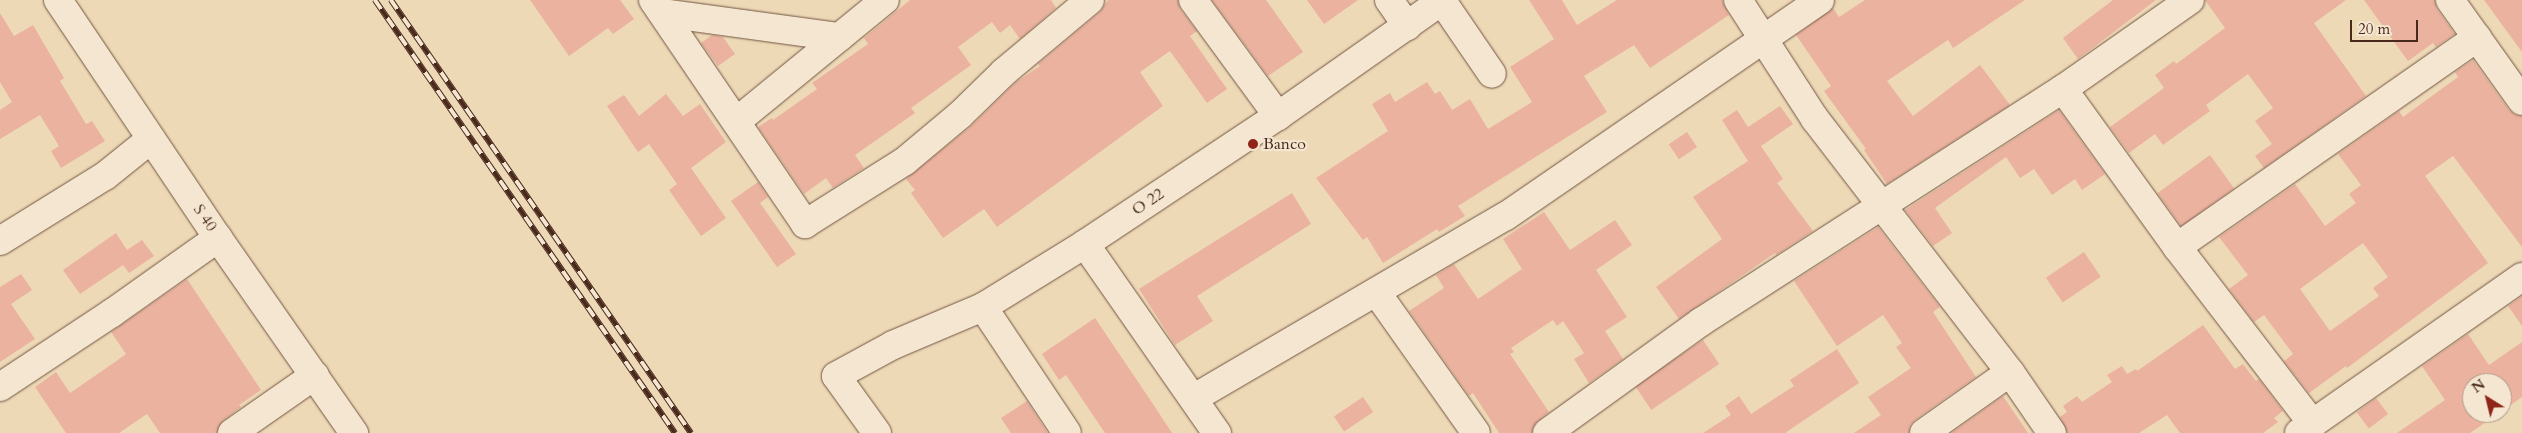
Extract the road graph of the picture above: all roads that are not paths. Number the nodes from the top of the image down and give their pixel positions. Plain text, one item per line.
1 (58, 0) edge
2 (885, 0) edge
3 (1090, 0) edge
4 (1193, 0) edge
5 (1389, 0) edge
6 (1443, 0) edge
7 (1738, 0) edge
8 (1820, 0) edge
9 (2190, 0) edge
10 (2450, 0) edge
11 (658, 7) edge
12 (1408, 26) junction
13 (839, 37) junction
14 (1762, 38) junction
15 (2477, 38) junction
16 (1492, 74) dead end
17 (2063, 89) junction
18 (2522, 101) edge
19 (1278, 116) junction
20 (736, 121) junction
21 (151, 139) junction
22 (1882, 204) junction
23 (218, 238) junction
24 (0, 241) edge
25 (1085, 244) junction
26 (2177, 248) junction
27 (2522, 277) edge
28 (1377, 293) junction
29 (984, 307) junction
30 (2010, 372) junction
31 (316, 375) junction
32 (0, 387) edge
33 (1194, 398) junction
34 (2306, 428) edge
35 (232, 433) edge
36 (354, 433) edge
37 (878, 433) edge
38 (1068, 433) edge
39 (1217, 433) edge
40 (1476, 433) edge
41 (1547, 433) edge
42 (1924, 433) edge
43 (2052, 433) edge

1 - 21 street, S 40
2 - 13 street
3 - 20 street
4 - 19 street
5 - 12 street
6 - 12 street, O 22
6 - 16 street
7 - 14 street
8 - 14 street
9 - 17 street
10 - 15 street
11 - 13 street
11 - 20 street
12 - 19 street, O 22
13 - 20 street
14 - 22 street
14 - 28 street
15 - 18 street
15 - 26 street
17 - 22 street
17 - 26 street
19 - 25 street, O 22
21 - 23 street, S 40
21 - 24 street
22 - 30 street
22 - 41 street
23 - 31 street, S 40
23 - 32 street
25 - 29 street, O 22
25 - 33 street
26 - 34 street
27 - 34 street
28 - 33 street
28 - 40 street
29 - 37 street, O 22
29 - 38 street
30 - 42 street
30 - 43 street
31 - 35 street
31 - 36 street, S 40
33 - 39 street

